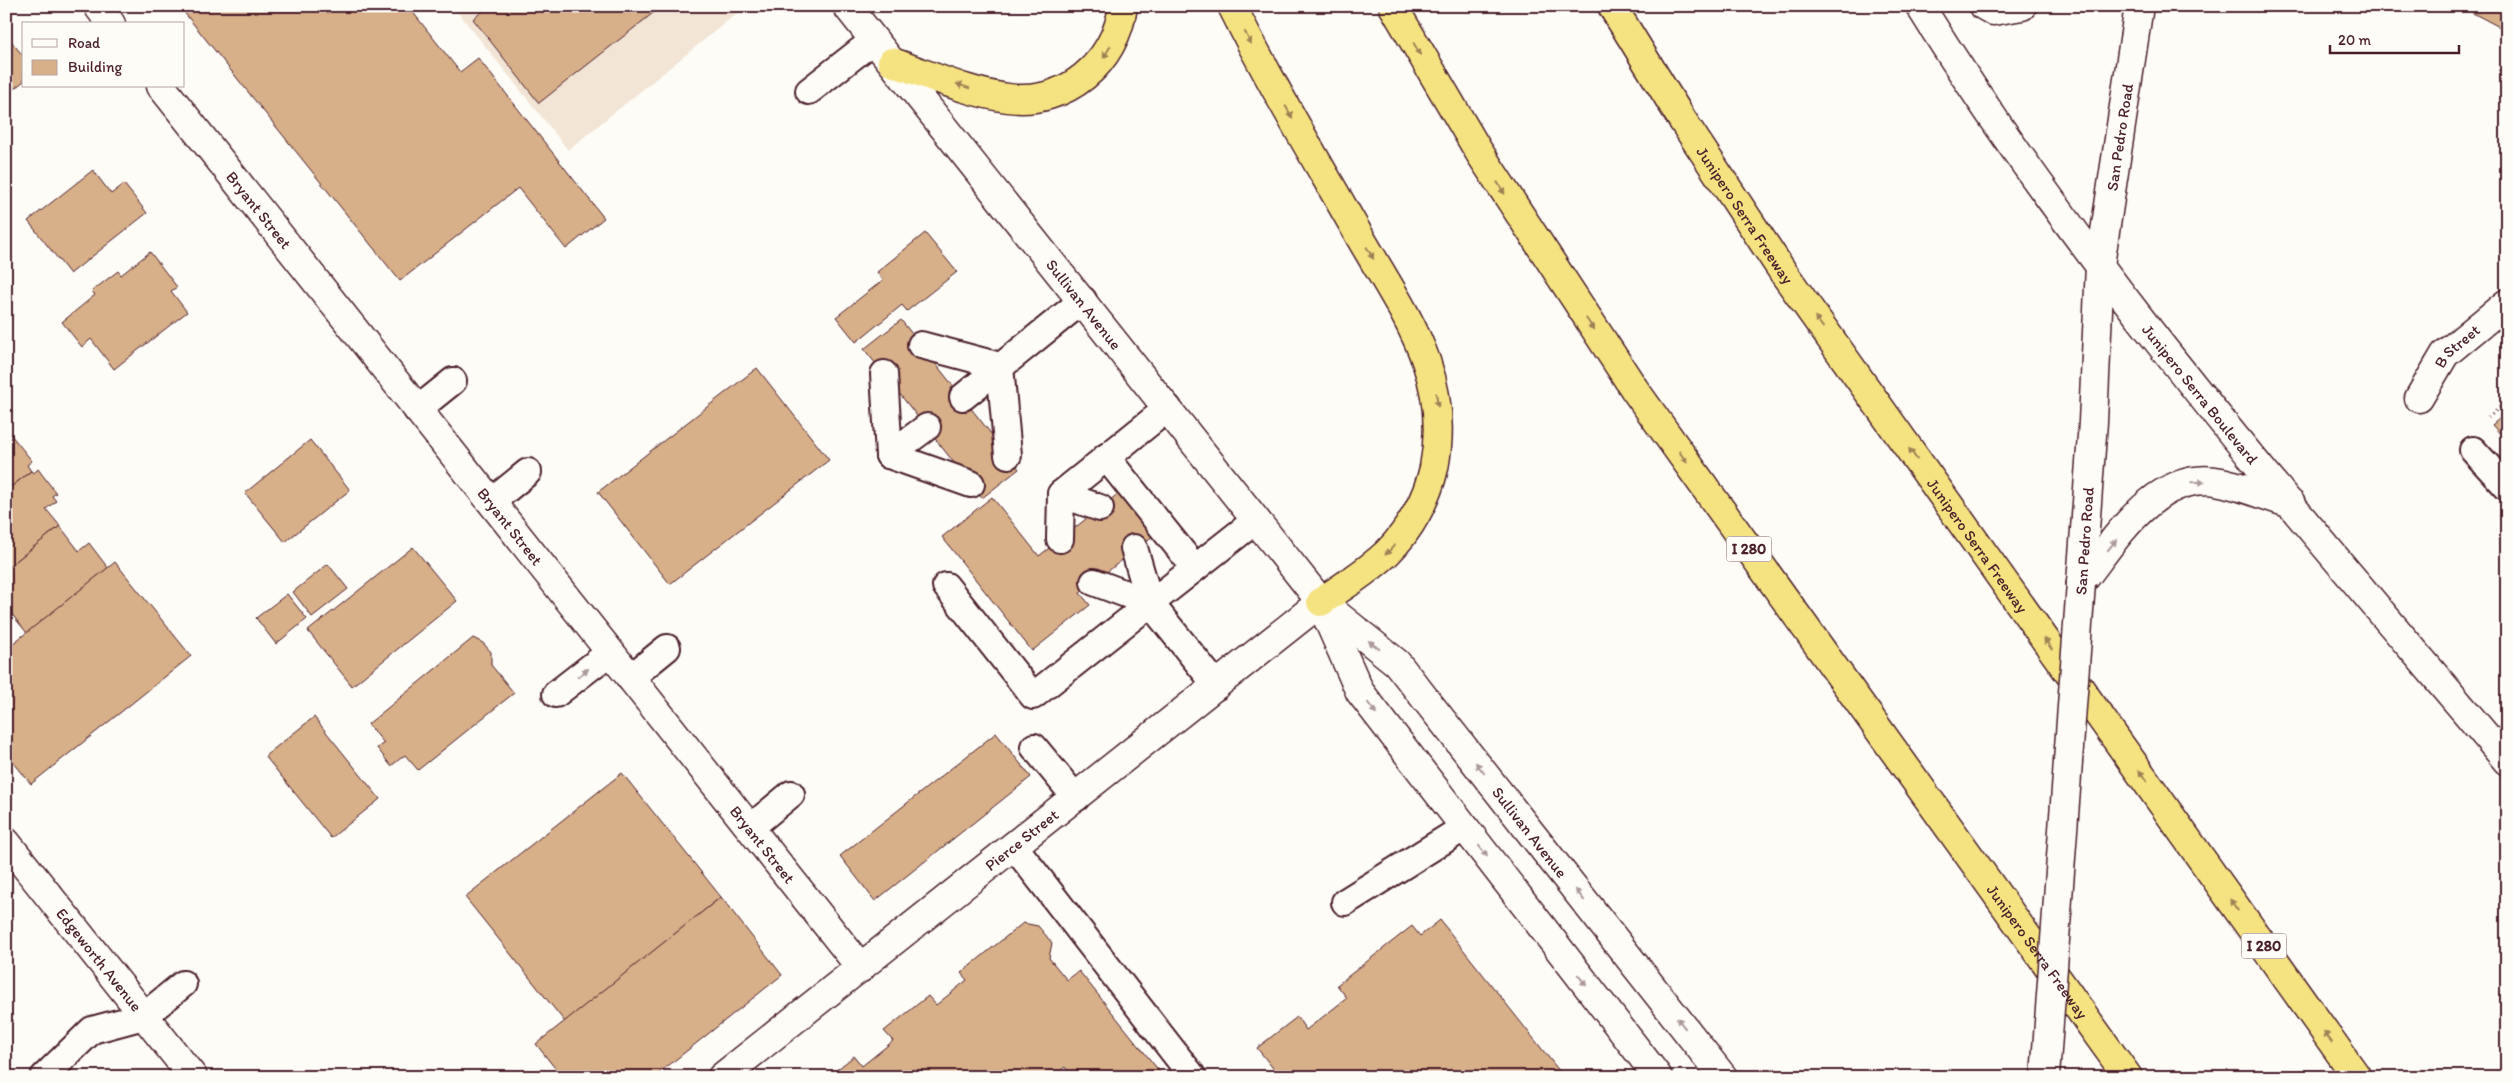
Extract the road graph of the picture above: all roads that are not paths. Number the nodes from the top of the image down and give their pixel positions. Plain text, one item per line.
1 (98, 6) edge
2 (847, 6) edge
3 (1123, 6) edge
4 (1232, 6) edge
5 (1393, 6) edge
6 (1612, 6) edge
7 (1920, 6) edge
8 (1984, 6) edge
9 (2022, 6) edge
10 (2139, 6) edge
11 (110, 22) edge
12 (874, 40) junction
13 (892, 62) junction
14 (163, 88) edge
15 (809, 91) dead end
16 (2100, 266) junction
17 (1083, 300) junction
18 (2507, 303) edge
19 (921, 345) dead end
20 (937, 365) dead end
21 (1000, 366) junction
22 (453, 381) dead end
23 (892, 383) dead end
24 (963, 397) dead end
25 (2419, 398) dead end
26 (1168, 408) junction
27 (417, 410) junction
28 (927, 427) dead end
29 (989, 431) dead end
30 (2473, 450) dead end
31 (889, 455) junction
32 (1008, 455) dead end
33 (1106, 457) junction
34 (952, 460) dead end
35 (528, 472) dead end
36 (971, 484) dead end
37 (2507, 487) edge
38 (1061, 494) junction
39 (491, 502) junction
40 (2290, 504) junction
41 (1100, 508) dead end
42 (1256, 520) junction
43 (1060, 540) dead end
44 (1134, 548) dead end
45 (1195, 568) junction
46 (1094, 582) dead end
47 (2081, 583) junction
48 (946, 586) dead end
49 (1320, 602) junction
50 (1150, 603) junction
51 (667, 648) dead end
52 (610, 652) junction
53 (630, 678) junction
54 (1217, 686) junction
55 (556, 694) dead end
56 (1034, 747) dead end
57 (2507, 761) edge
58 (791, 794) dead end
59 (1076, 798) junction
60 (1465, 827) junction
61 (750, 828) junction
62 (6, 842) edge
63 (1014, 846) junction
64 (1345, 902) dead end
65 (861, 968) junction
66 (183, 984) dead end
67 (144, 1016) junction
68 (44, 1077) edge
69 (193, 1077) edge
70 (722, 1077) edge
71 (1193, 1077) edge
72 (1658, 1077) edge
73 (1723, 1077) edge
74 (2045, 1077) edge
75 (2128, 1077) edge
76 (2357, 1077) edge

1 - 11 street
2 - 12 street, Sullivan Avenue
3 -> 13 highway
4 -> 49 highway
5 -> 75 highway, Junipero Serra Freeway / I 280
76 -> 6 highway, Junipero Serra Freeway / I 280
7 - 16 street, Junipero Serra Boulevard
8 - 9 street
10 - 16 street, San Pedro Road
12 - 13 street, Sullivan Avenue
12 - 15 lane
13 - 17 street, Sullivan Avenue
14 - 27 street, Bryant Street
16 - 40 street, Junipero Serra Boulevard
16 - 47 street, San Pedro Road
17 - 21 lane
17 - 26 street, Sullivan Avenue
18 - 25 street, B Street
19 - 21 lane
20 - 21 lane
21 - 24 lane
21 - 29 lane
21 - 32 lane
22 - 27 lane
23 - 31 lane
26 - 33 lane
26 - 42 street, Sullivan Avenue
27 - 39 street, Bryant Street
28 - 31 lane
30 - 37 lane
31 - 34 lane
31 - 36 lane
33 - 38 lane
33 - 45 lane
35 - 39 lane
38 - 41 lane
38 - 43 lane
39 - 52 street, Bryant Street
47 -> 40 street
40 - 57 street, Junipero Serra Boulevard
42 - 45 lane
42 - 49 street, Sullivan Avenue
44 - 50 lane
45 - 50 lane
46 - 50 lane
47 - 74 street, San Pedro Road, bridge
48 - 50 lane
49 - 54 street, Pierce Street
49 -> 60 street, Sullivan Avenue
73 -> 49 street, Sullivan Avenue
50 - 54 lane
51 - 53 lane
52 - 53 street, Bryant Street
55 -> 52 lane
53 - 61 street, Bryant Street
54 - 59 street, Pierce Street
56 - 59 lane
58 - 61 lane
59 - 63 street, Pierce Street
60 - 64 lane
60 -> 72 street, Sullivan Avenue
61 - 65 street, Bryant Street
62 - 67 street, Edgeworth Avenue
63 - 65 street, Pierce Street
63 - 71 lane
65 - 70 street, Pierce Street
66 - 67 lane
67 - 68 lane
67 - 69 street, Edgeworth Avenue

